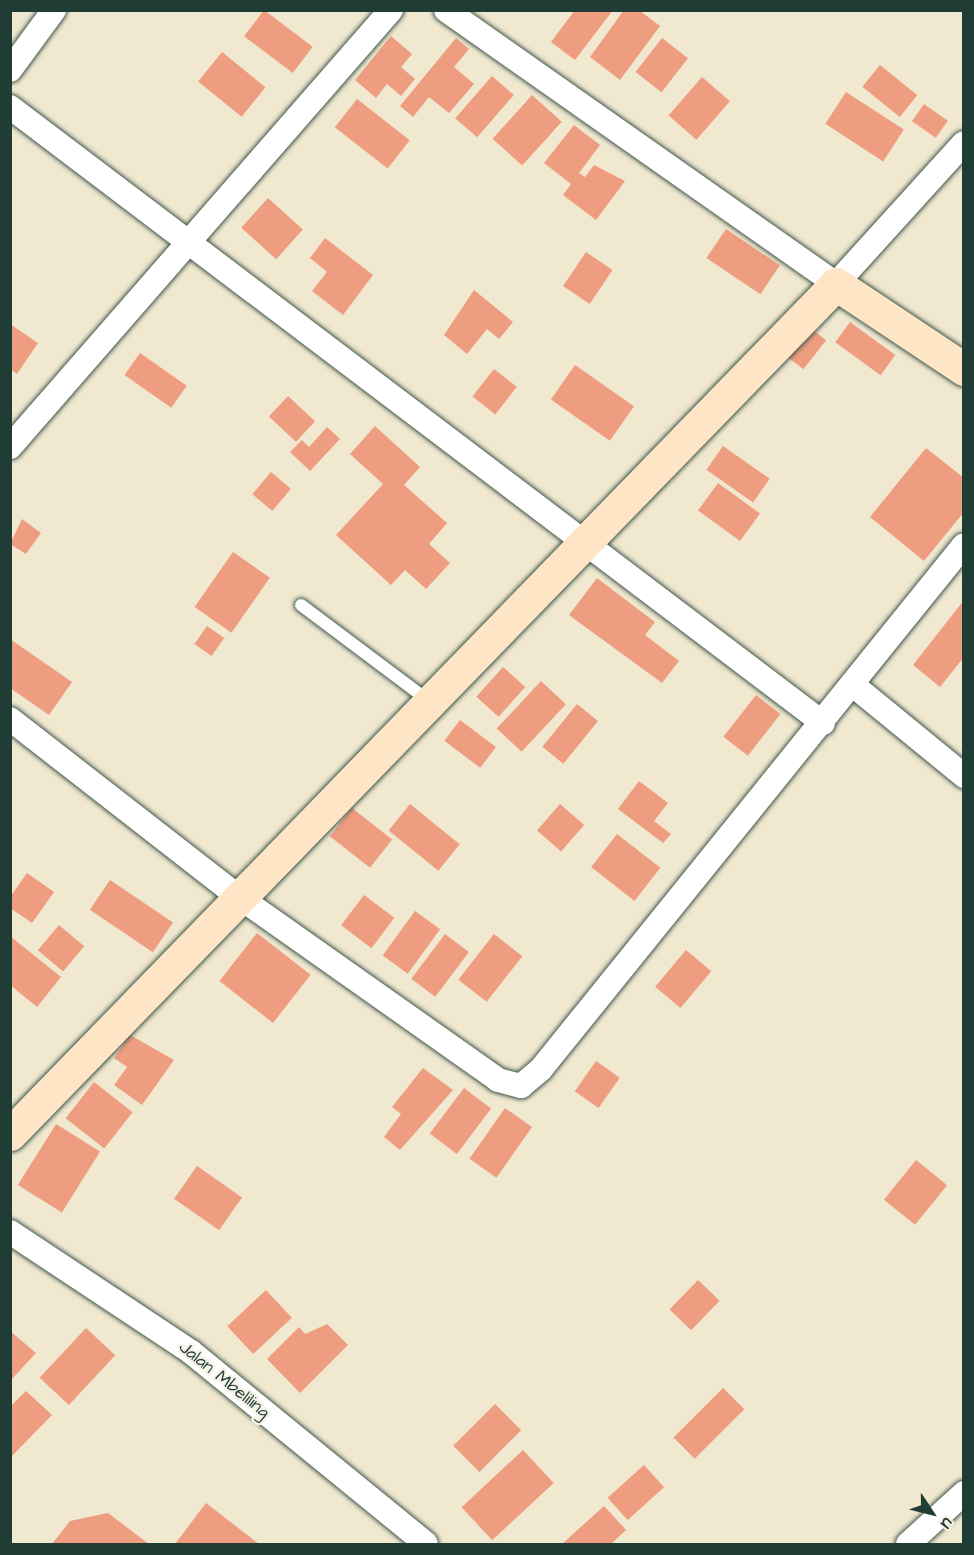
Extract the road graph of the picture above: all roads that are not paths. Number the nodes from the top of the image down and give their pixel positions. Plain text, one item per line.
1 (54, 10) edge
2 (390, 10) edge
3 (446, 10) edge
4 (10, 70) edge
5 (10, 107) edge
6 (963, 143) edge
7 (190, 245) junction
8 (836, 284) junction
9 (963, 369) edge
10 (10, 447) edge
11 (586, 542) junction
12 (963, 545) edge
13 (301, 605) dead end
14 (853, 685) junction
15 (429, 701) junction
16 (10, 719) edge
17 (823, 723) junction
18 (963, 776) edge
19 (239, 897) junction
20 (10, 1134) edge
21 (10, 1232) edge
22 (963, 1492) edge
23 (426, 1545) edge
24 (908, 1545) edge

1 - 4 street
2 - 7 street
3 - 8 street
5 - 7 street
6 - 8 street
7 - 10 street
7 - 11 street
8 - 9 street
8 - 11 street
11 - 15 street
11 - 17 street
12 - 14 street
13 - 15 lane
14 - 17 street
14 - 18 street
15 - 19 street
16 - 19 street
17 - 19 street
19 - 20 street
21 - 23 street, Jalan Mbeliling
22 - 24 street

